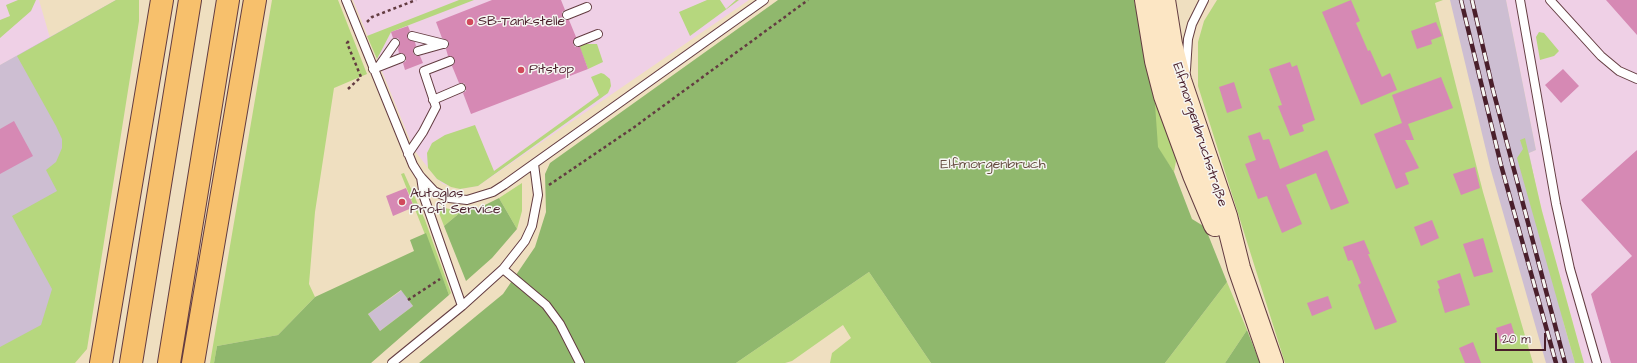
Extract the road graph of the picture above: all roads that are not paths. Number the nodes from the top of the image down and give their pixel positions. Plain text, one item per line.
1 (149, 0) edge
2 (162, 0) edge
3 (190, 0) edge
4 (228, 0) edge
5 (255, 0) edge
6 (346, 0) edge
7 (764, 0) edge
8 (1146, 0) edge
9 (1164, 0) edge
10 (1204, 0) edge
11 (1520, 0) edge
12 (1550, 0) edge
13 (587, 7) dead end
14 (567, 15) dead end
15 (598, 34) dead end
16 (412, 36) dead end
17 (578, 42) dead end
18 (395, 43) dead end
19 (418, 51) dead end
20 (152, 52) junction
21 (401, 58) dead end
22 (450, 61) dead end
23 (376, 68) junction
24 (1637, 79) edge
25 (461, 88) dead end
26 (1185, 94) junction
27 (433, 100) junction
28 (408, 154) junction
29 (534, 164) junction
30 (420, 176) junction
31 (1239, 268) junction
32 (503, 269) junction
33 (462, 306) junction
34 (100, 363) edge
35 (131, 363) edge
36 (169, 363) edge
37 (194, 363) edge
38 (392, 363) edge
39 (580, 363) edge
40 (1272, 363) edge
41 (1597, 363) edge

1 - 20 highway
2 - 20 highway
3 - 35 highway
4 - 36 highway
5 - 37 highway
6 - 23 lane
7 - 29 lane
8 - 31 main road, Elfmorgenbruchstraße
9 - 26 main road, Elfmorgenbruchstraße
10 - 26 lane
11 - 41 lane
12 - 24 lane
13 - 14 lane
15 - 17 lane
16 - 19 lane
18 - 23 lane
20 - 34 highway
21 - 23 lane
22 - 27 lane
23 - 28 lane
25 - 27 lane
26 - 31 main road, Elfmorgenbruchstraße
27 - 28 lane
28 - 30 lane
29 - 30 lane
29 - 32 lane
30 - 33 lane
31 - 40 main road, Elfmorgenbruchstraße
32 - 33 lane
32 - 39 lane
33 - 38 lane

